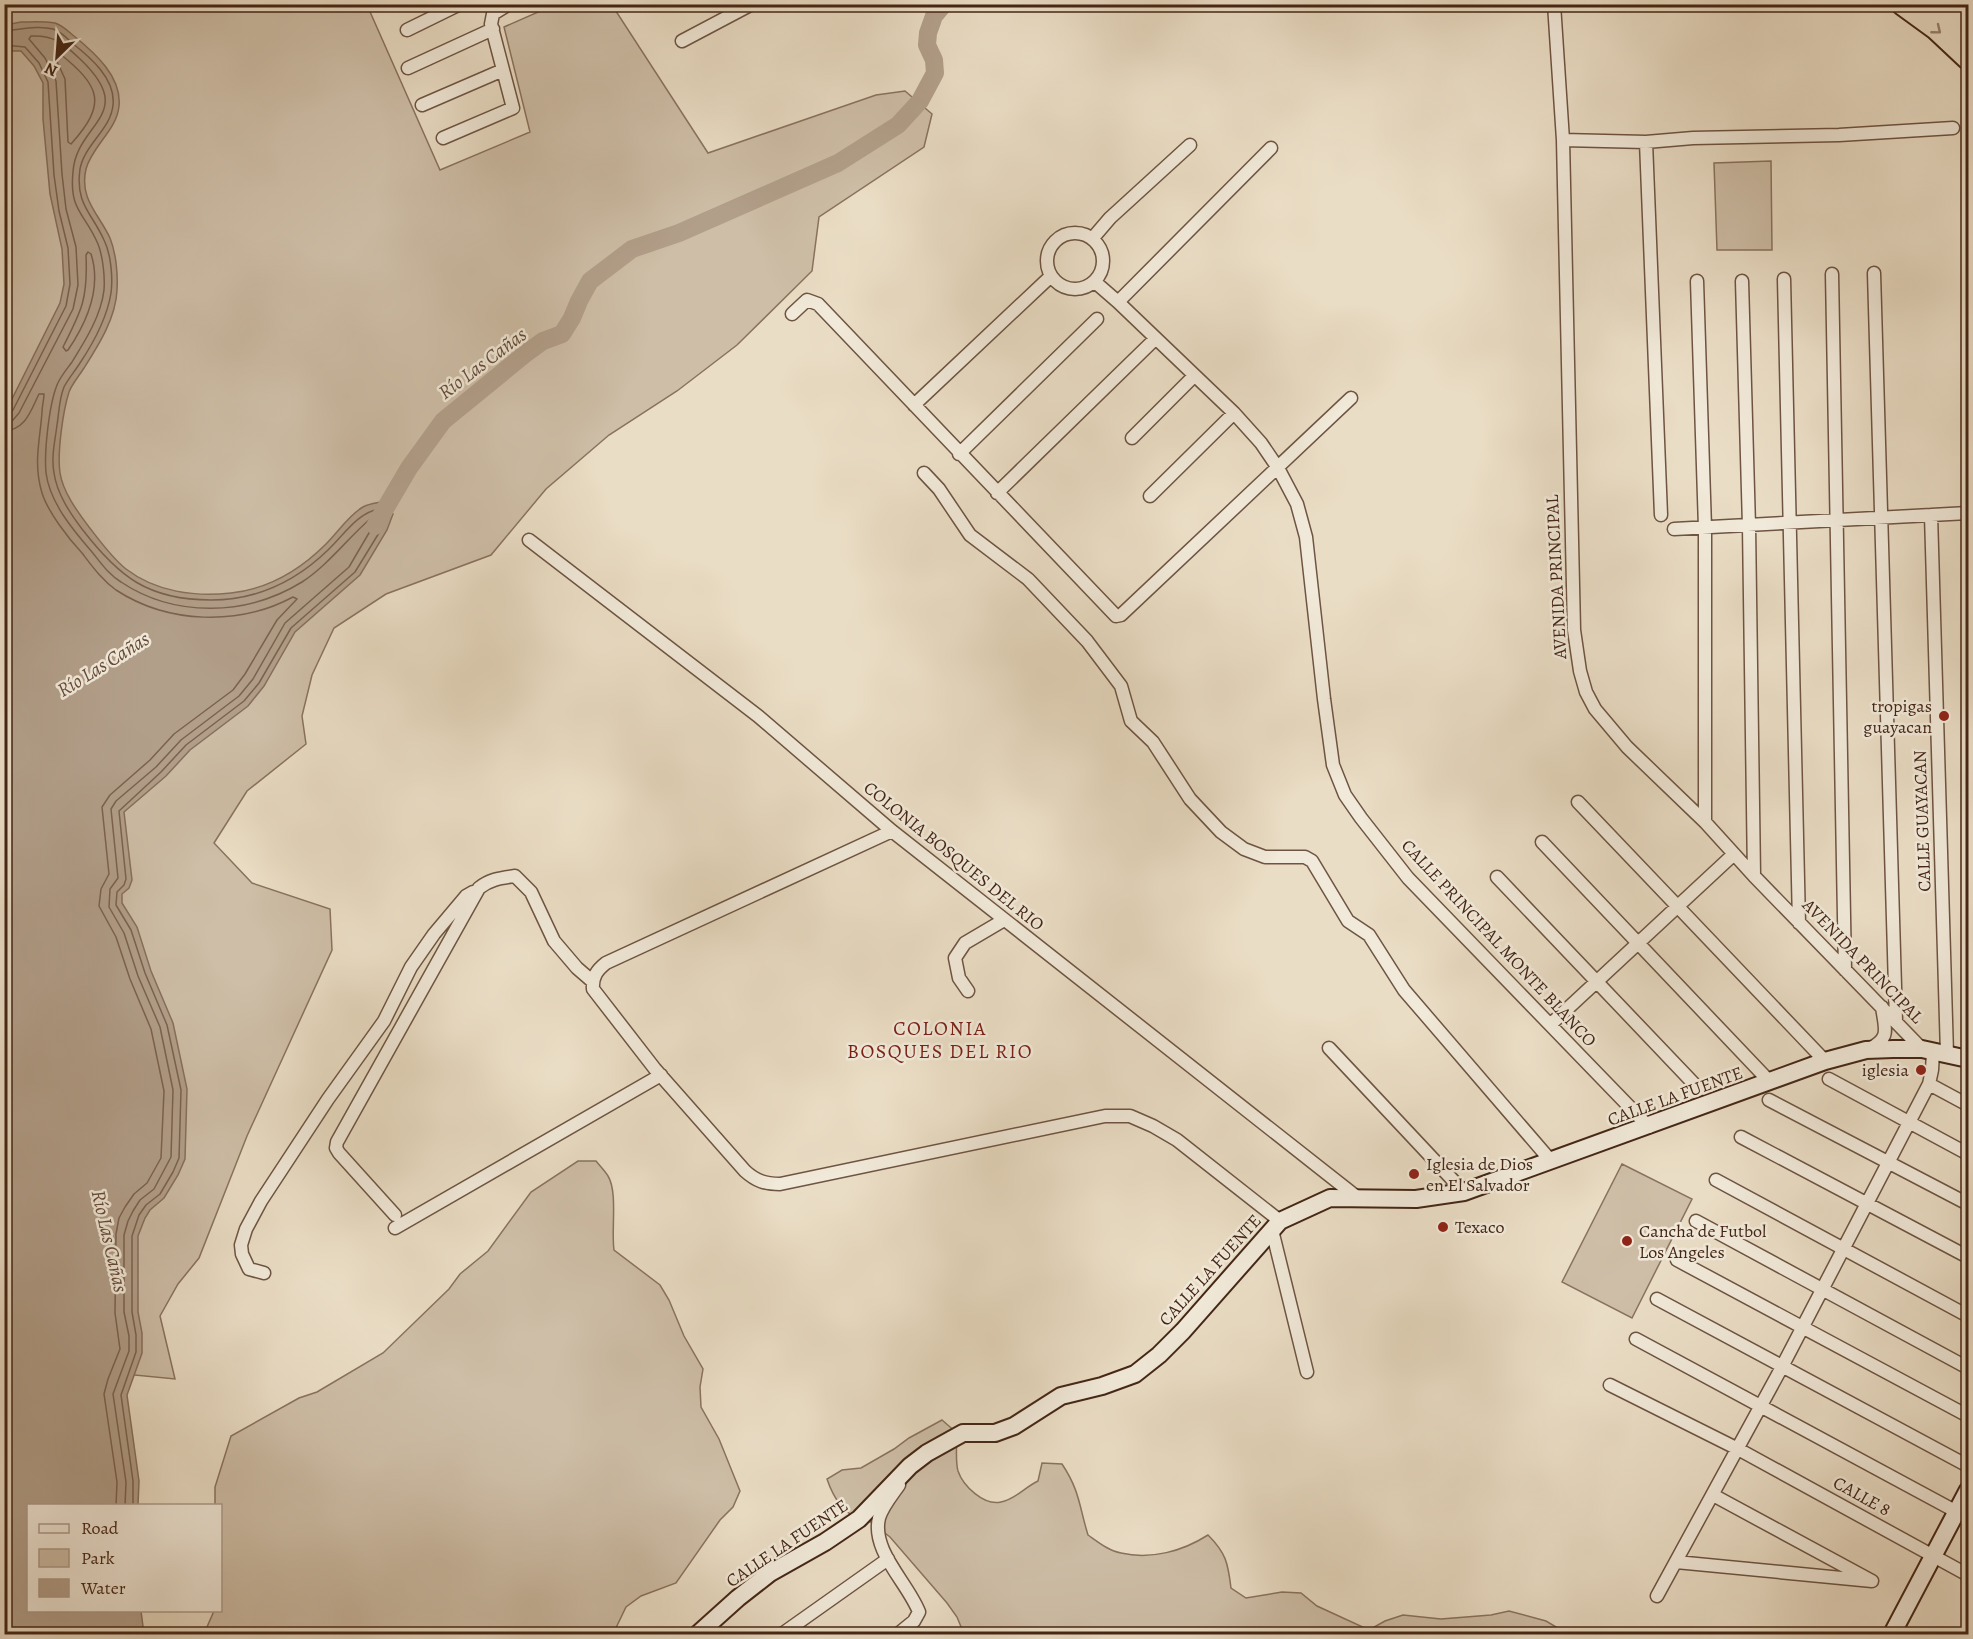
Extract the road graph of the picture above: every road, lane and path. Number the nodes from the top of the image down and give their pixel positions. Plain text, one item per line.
1 (460, 4) edge
2 (509, 4) edge
3 (752, 4) edge
4 (1554, 4) edge
5 (1903, 4) edge
6 (1940, 4) edge
7 (1968, 28) edge
8 (493, 29) junction
9 (407, 30) dead end
10 (682, 41) dead end
11 (1968, 58) edge
12 (408, 68) dead end
13 (503, 70) junction
14 (422, 105) dead end
15 (1953, 128) dead end
16 (443, 138) dead end
17 (1563, 140) junction
18 (1646, 142) junction
19 (1190, 145) dead end
20 (1271, 148) dead end
21 (1092, 239) junction
22 (1874, 273) dead end
23 (1832, 274) dead end
24 (1051, 276) junction
25 (1784, 279) dead end
26 (1697, 281) dead end
27 (1742, 281) dead end
28 (1095, 282) junction
29 (1118, 302) junction
30 (792, 314) dead end
31 (1097, 319) dead end
32 (1155, 339) junction
33 (1194, 376) junction
34 (1350, 398) dead end
35 (914, 405) junction
36 (1234, 414) junction
37 (1132, 438) dead end
38 (959, 454) junction
39 (1278, 468) junction
40 (924, 473) dead end
41 (998, 493) junction
42 (1150, 496) dead end
43 (1968, 513) edge
44 (1661, 515) dead end
45 (1931, 515) junction
46 (1880, 518) junction
47 (1836, 521) junction
48 (1791, 523) junction
49 (1749, 526) junction
50 (1705, 528) junction
51 (1674, 529) dead end
52 (529, 540) dead end
53 (1578, 802) dead end
54 (1705, 822) junction
55 (892, 831) junction
56 (1542, 842) dead end
57 (1734, 854) junction
58 (1754, 876) junction
59 (1497, 877) dead end
60 (479, 888) junction
61 (1678, 907) junction
62 (1004, 920) junction
63 (1799, 923) junction
64 (1638, 943) junction
65 (1845, 970) junction
66 (592, 981) junction
67 (1596, 982) junction
68 (968, 991) dead end
69 (1882, 1007) junction
70 (1896, 1021) junction
71 (1551, 1024) junction
72 (1329, 1048) dead end
73 (1866, 1050) junction
74 (1934, 1052) junction
75 (1968, 1059) edge
76 (1826, 1061) junction
77 (661, 1075) junction
78 (1828, 1079) dead end
79 (1770, 1082) junction
80 (1929, 1084) junction
81 (1697, 1087) dead end
82 (1769, 1100) dead end
83 (1968, 1105) edge
84 (1908, 1122) junction
85 (1649, 1126) junction
86 (1741, 1137) dead end
87 (1968, 1154) edge
88 (1551, 1161) junction
89 (1889, 1163) junction
90 (1716, 1180) dead end
91 (1464, 1192) junction
92 (1358, 1198) junction
93 (1868, 1204) junction
94 (1968, 1204) edge
95 (394, 1215) dead end
96 (1696, 1221) dead end
97 (1276, 1226) junction
98 (395, 1228) dead end
99 (1844, 1249) junction
100 (1968, 1257) edge
101 (1677, 1260) dead end
102 (264, 1273) dead end
103 (1823, 1289) junction
104 (1657, 1299) dead end
105 (1968, 1316) edge
106 (1803, 1327) junction
107 (1636, 1339) dead end
108 (1783, 1365) junction
109 (1968, 1368) edge
110 (1307, 1372) dead end
111 (1610, 1385) dead end
112 (1761, 1405) junction
113 (1968, 1416) edge
114 (1738, 1449) junction
115 (910, 1466) junction
116 (1968, 1466) edge
117 (1967, 1494) edge
118 (1713, 1495) junction
119 (1957, 1512) junction
120 (1934, 1556) junction
121 (888, 1559) junction
122 (1676, 1562) junction
123 (1968, 1575) edge
124 (1657, 1596) dead end
125 (698, 1635) edge
126 (783, 1635) edge
127 (898, 1635) edge
128 (1892, 1635) edge

1 - 9 street
2 - 8 street
3 - 10 street
4 - 17 street, AVENIDA PRINCIPAL
5 -> 11 highway
6 - 7 highway
8 - 12 street
8 - 13 street
13 - 14 street
13 - 16 street
15 - 18 street
17 - 18 street
17 - 54 street, AVENIDA PRINCIPAL
18 - 44 street
19 - 21 street
20 - 29 street
21 - 24 street
21 - 28 street
22 - 46 street
23 - 47 street
24 - 28 street
24 - 35 street
25 - 48 street
26 - 50 street
27 - 49 street
28 - 29 street, CALLE PRINCIPAL MONTE BLANCO
29 - 32 street, CALLE PRINCIPAL MONTE BLANCO
30 - 35 street
31 - 38 street
32 - 33 street, CALLE PRINCIPAL MONTE BLANCO
32 - 41 street
33 - 36 street, CALLE PRINCIPAL MONTE BLANCO
33 - 37 street
34 - 39 street
35 - 38 street
36 - 39 street, CALLE PRINCIPAL MONTE BLANCO
36 - 42 street
38 - 41 street
39 - 41 street
39 - 71 street, CALLE PRINCIPAL MONTE BLANCO
40 - 88 street
43 - 45 street
45 - 46 street
45 - 74 street, CALLE GUAYACAN
46 - 47 street
46 - 70 street
47 - 48 street
47 - 65 street
48 - 49 street
48 - 63 street
49 - 50 street
49 - 58 street
50 - 51 street
50 - 54 street
52 - 55 street, COLONIA BOSQUES DEL RIO
53 - 61 street
54 - 57 street, AVENIDA PRINCIPAL
55 - 62 street, COLONIA BOSQUES DEL RIO
55 - 66 street
56 - 64 street
57 - 58 street, AVENIDA PRINCIPAL
57 - 61 street
58 - 63 street, AVENIDA PRINCIPAL
59 - 67 street
60 - 66 street
60 - 95 street
60 - 102 street
61 - 64 street
61 - 76 street
62 - 68 street
62 - 92 street, COLONIA BOSQUES DEL RIO
63 - 65 street, AVENIDA PRINCIPAL
64 - 67 street
64 - 79 street
65 - 69 street, AVENIDA PRINCIPAL
66 - 77 street
67 - 71 street
67 - 81 street
69 - 70 street, AVENIDA PRINCIPAL
69 - 73 street
70 - 74 street, AVENIDA PRINCIPAL
71 - 85 street, CALLE PRINCIPAL MONTE BLANCO
72 - 91 street
73 - 74 street, CALLE LA FUENTE
73 - 76 street, CALLE LA FUENTE
74 - 75 street, CALLE LA FUENTE
74 - 80 street, CALLE GUAYACAN
76 - 79 street, CALLE LA FUENTE
77 - 97 street
77 - 98 street
78 - 84 street
79 - 85 street, CALLE LA FUENTE
80 - 83 street
80 - 84 street
82 - 89 street
84 - 87 street
84 - 89 street
85 - 88 street, CALLE LA FUENTE
86 - 93 street
88 - 91 street, CALLE LA FUENTE
89 - 93 street
89 - 94 street
90 - 99 street
91 - 92 street, CALLE LA FUENTE
92 - 97 street, CALLE LA FUENTE
93 - 99 street
93 - 100 street
96 - 103 street
97 - 110 street
97 - 115 street, CALLE LA FUENTE
99 - 103 street
99 - 105 street
101 - 106 street
103 - 106 street
103 - 109 street
104 - 108 street
106 - 108 street
106 - 113 street
107 - 112 street
108 - 112 street
108 - 116 street
111 - 114 street, CALLE 8
112 - 114 street
112 - 119 street
114 - 118 street
114 - 120 street, CALLE 8
115 - 121 street
115 - 125 street, CALLE LA FUENTE
117 - 119 street
118 - 122 street
118 - 122 street
119 - 120 street
120 - 123 street, CALLE 8
120 - 128 street
121 - 126 street
121 - 127 street
122 - 124 street

